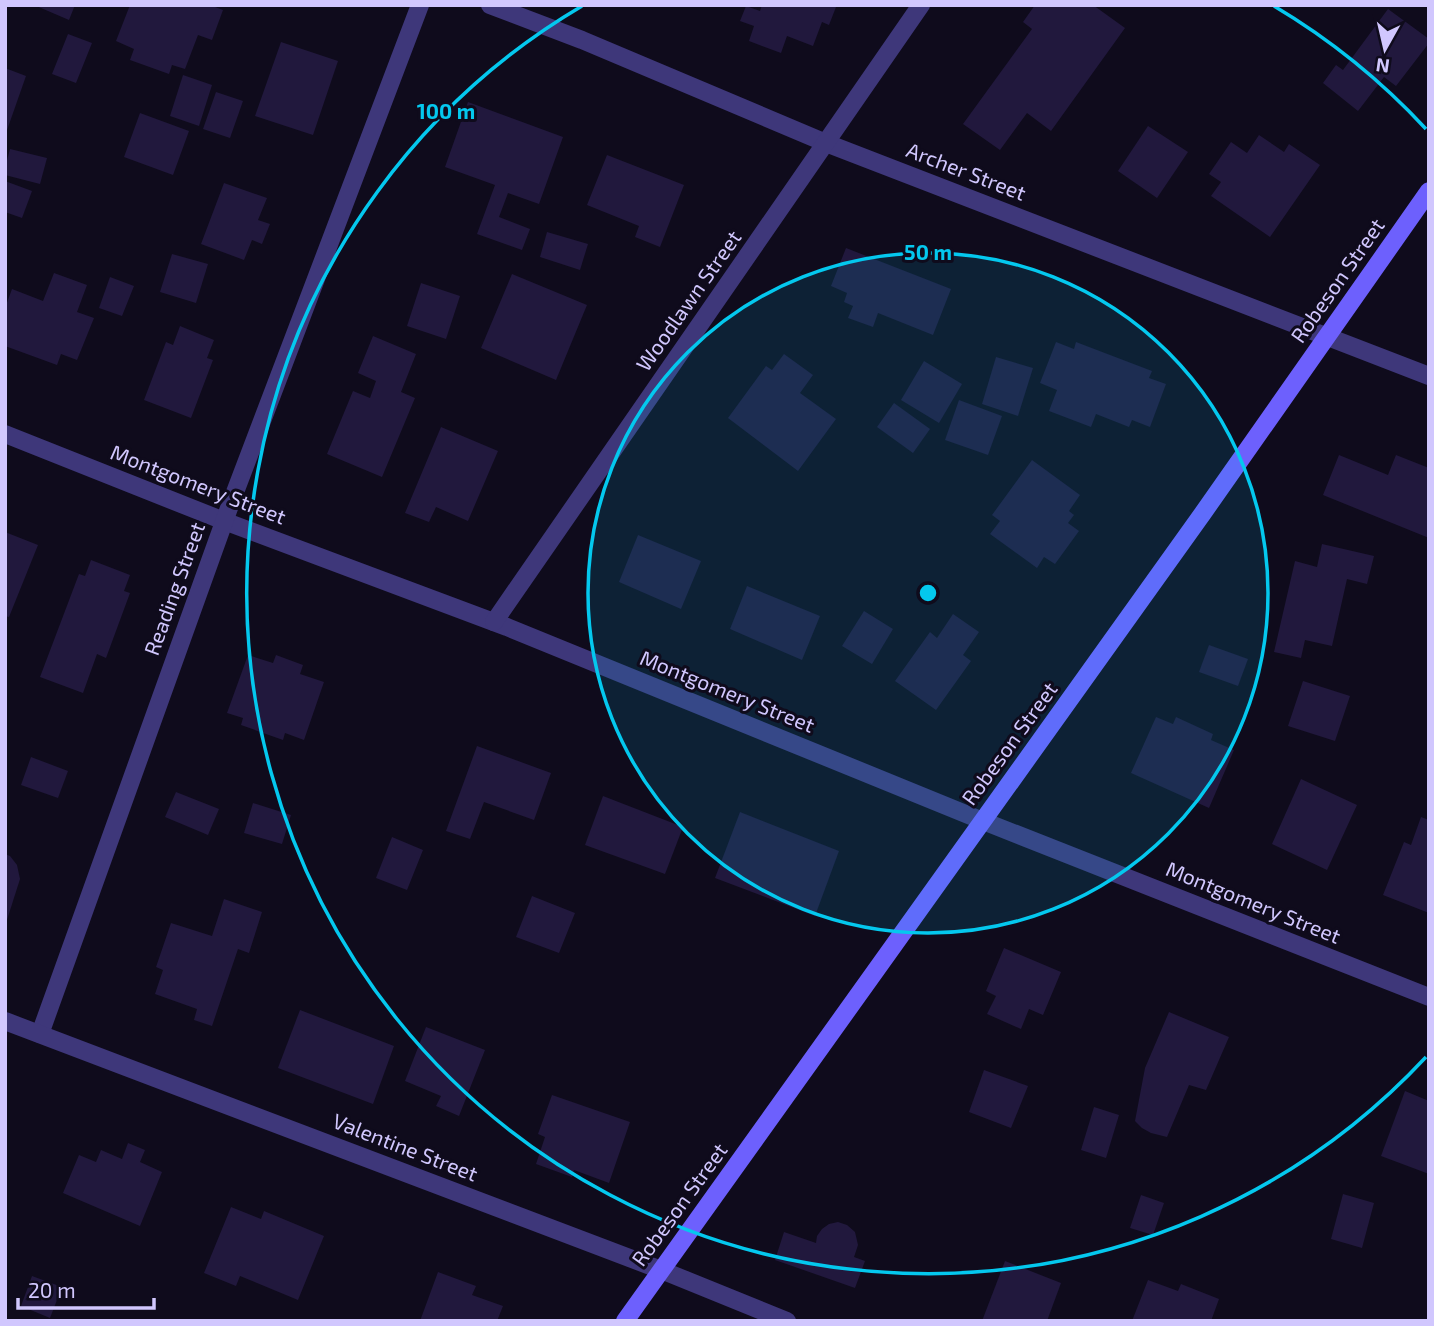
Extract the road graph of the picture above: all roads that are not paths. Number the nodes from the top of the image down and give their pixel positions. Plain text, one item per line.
1 (420, 5) edge
2 (490, 5) edge
3 (921, 5) edge
4 (826, 143) junction
5 (1429, 191) edge
6 (1327, 336) junction
7 (1429, 376) edge
8 (5, 434) edge
9 (224, 521) junction
10 (494, 622) junction
11 (983, 821) junction
12 (1429, 997) edge
13 (5, 1021) edge
14 (40, 1034) junction
15 (661, 1270) junction
16 (625, 1321) edge
17 (787, 1321) edge

1 - 9 street, Reading Street
2 - 4 street, Archer Street
3 - 4 street, Woodlawn Street
4 - 6 street, Archer Street
4 - 10 street, Woodlawn Street
5 - 6 main road, Robeson Street
6 - 7 street, Archer Street
6 - 11 main road, Robeson Street
8 - 9 street, Montgomery Street
9 - 10 street, Montgomery Street
9 - 14 street, Reading Street
10 - 11 street, Montgomery Street
11 - 12 street, Montgomery Street
11 - 15 main road, Robeson Street
13 - 14 street, Valentine Street
14 - 15 street, Valentine Street
15 - 16 main road, Robeson Street
15 - 17 street, Valentine Street

